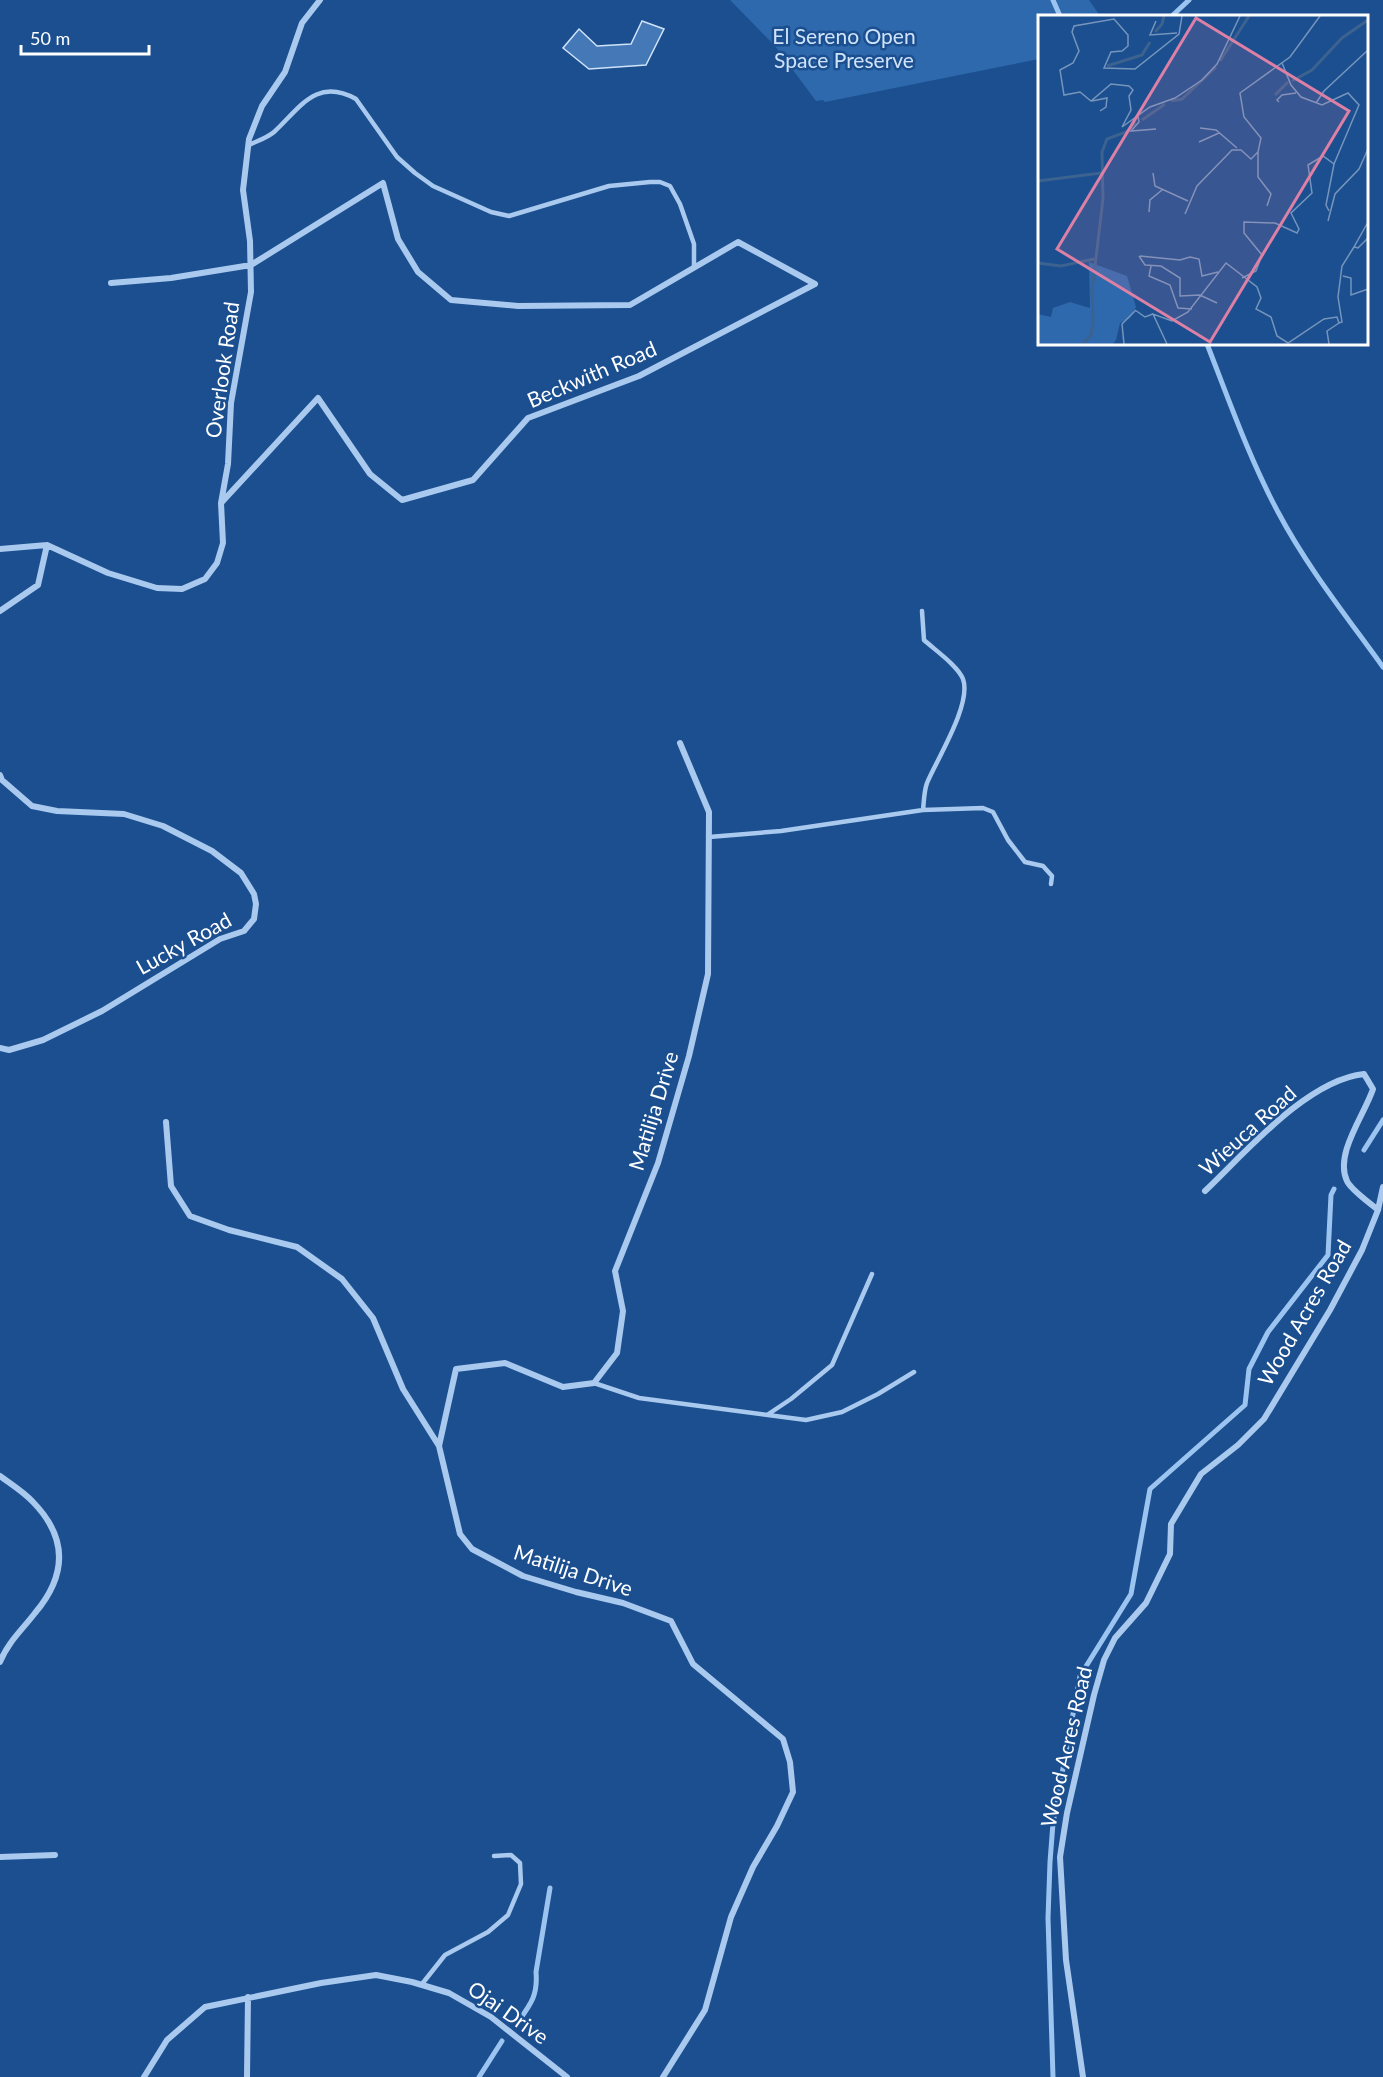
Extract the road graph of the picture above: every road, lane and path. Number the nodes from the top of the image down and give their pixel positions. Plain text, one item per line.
1 (320, 0) edge
2 (249, 145) junction
3 (251, 265) junction
4 (694, 268) junction
5 (111, 283) dead end
6 (220, 503) junction
7 (47, 545) junction
8 (0, 549) edge
9 (922, 610) dead end
10 (0, 612) edge
11 (680, 743) dead end
12 (0, 775) edge
13 (923, 810) junction
14 (709, 837) junction
15 (1051, 884) dead end
16 (0, 1048) edge
17 (166, 1122) dead end
18 (1383, 1187) edge
19 (1205, 1191) dead end
20 (1378, 1210) junction
21 (872, 1274) dead end
22 (914, 1372) dead end
23 (594, 1383) junction
24 (767, 1415) junction
25 (439, 1446) junction
26 (0, 1476) edge
27 (0, 1662) edge
28 (55, 1855) dead end
29 (494, 1856) dead end
30 (0, 1857) edge
31 (422, 1984) junction
32 (248, 1997) junction
33 (144, 2077) edge
34 (247, 2077) edge
35 (567, 2077) edge
36 (663, 2077) edge
37 (1083, 2077) edge

1 - 2 street, Overlook Road
2 - 3 street, Overlook Road
2 - 4 lane
3 - 4 street
3 - 5 street
3 - 6 street, Overlook Road
4 - 6 street, Beckwith Road
6 - 7 street, Overlook Road
7 - 8 street, Overlook Road
7 - 10 street
9 - 13 lane
11 - 14 street, Matilija Drive
12 - 16 street, Lucky Road
13 - 14 lane
13 - 15 lane
14 - 23 street, Matilija Drive
17 - 25 street
18 - 20 street, Wood Acres Road
19 - 20 street, Wieuca Road
20 - 37 street, Wood Acres Road
21 - 24 lane
22 - 24 lane
23 - 24 lane
23 - 25 street, Matilija Drive
25 - 36 street, Matilija Drive
26 - 27 street
28 - 30 street
29 - 31 lane
31 - 32 street, Ojai Drive
31 - 35 street, Ojai Drive
32 - 33 street, Ojai Drive
32 - 34 street

